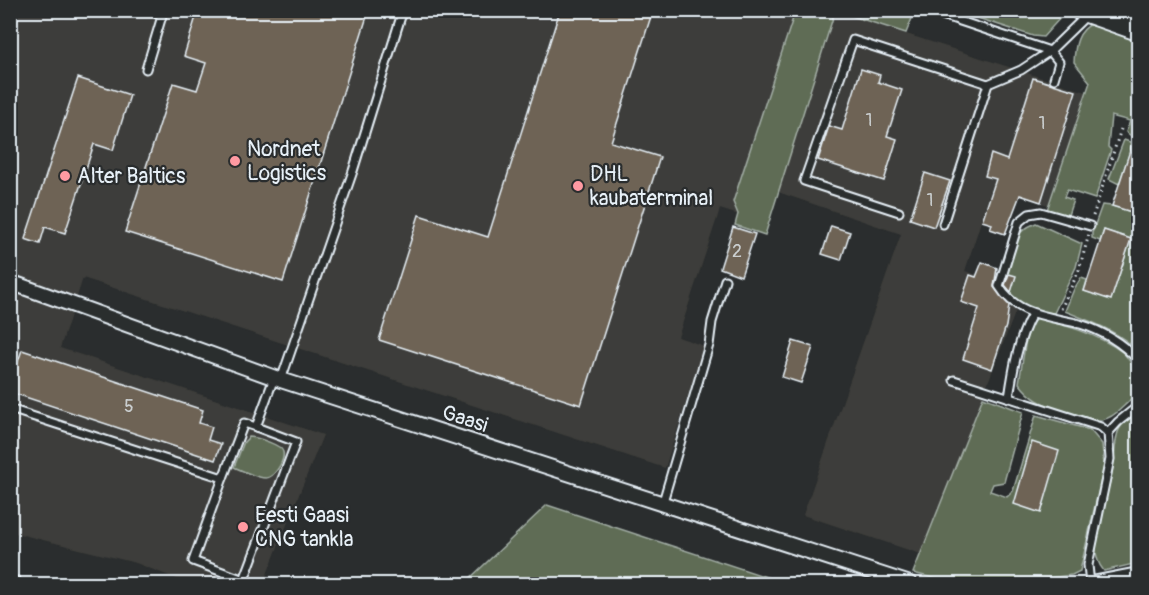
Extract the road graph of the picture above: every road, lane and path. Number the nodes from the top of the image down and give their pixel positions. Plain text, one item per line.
1 (152, 10) edge
2 (403, 10) edge
3 (927, 10) edge
4 (1085, 12) edge
5 (1138, 30) edge
6 (1050, 51) junction
7 (146, 69) dead end
8 (1054, 79) dead end
9 (988, 84) junction
10 (899, 212) dead end
11 (943, 224) dead end
12 (1090, 226) dead end
13 (725, 280) dead end
14 (10, 282) edge
15 (1032, 314) junction
16 (1138, 360) edge
17 (278, 379) junction
18 (954, 380) dead end
19 (1009, 398) junction
20 (1138, 406) edge
21 (10, 409) edge
22 (256, 427) junction
23 (1108, 433) junction
24 (223, 478) junction
25 (662, 505) junction
26 (1138, 575) edge
27 (10, 583) edge
28 (15, 585) edge
29 (910, 585) edge
30 (1091, 585) edge

1 - 7 lane
2 - 17 lane
3 - 6 lane
4 - 5 street
4 - 6 lane
6 - 8 lane
6 - 9 lane
9 - 10 lane
9 - 11 lane
12 - 15 lane
13 - 25 lane
14 - 17 street, Gaasi
15 - 16 lane
15 - 19 lane
17 - 22 lane
17 - 25 street, Gaasi
18 - 19 lane
19 - 23 lane
20 - 23 lane
21 - 24 lane
22 - 24 lane
22 - 24 lane
23 - 30 lane
25 - 29 street, Gaasi
26 - 30 street
27 - 28 street

